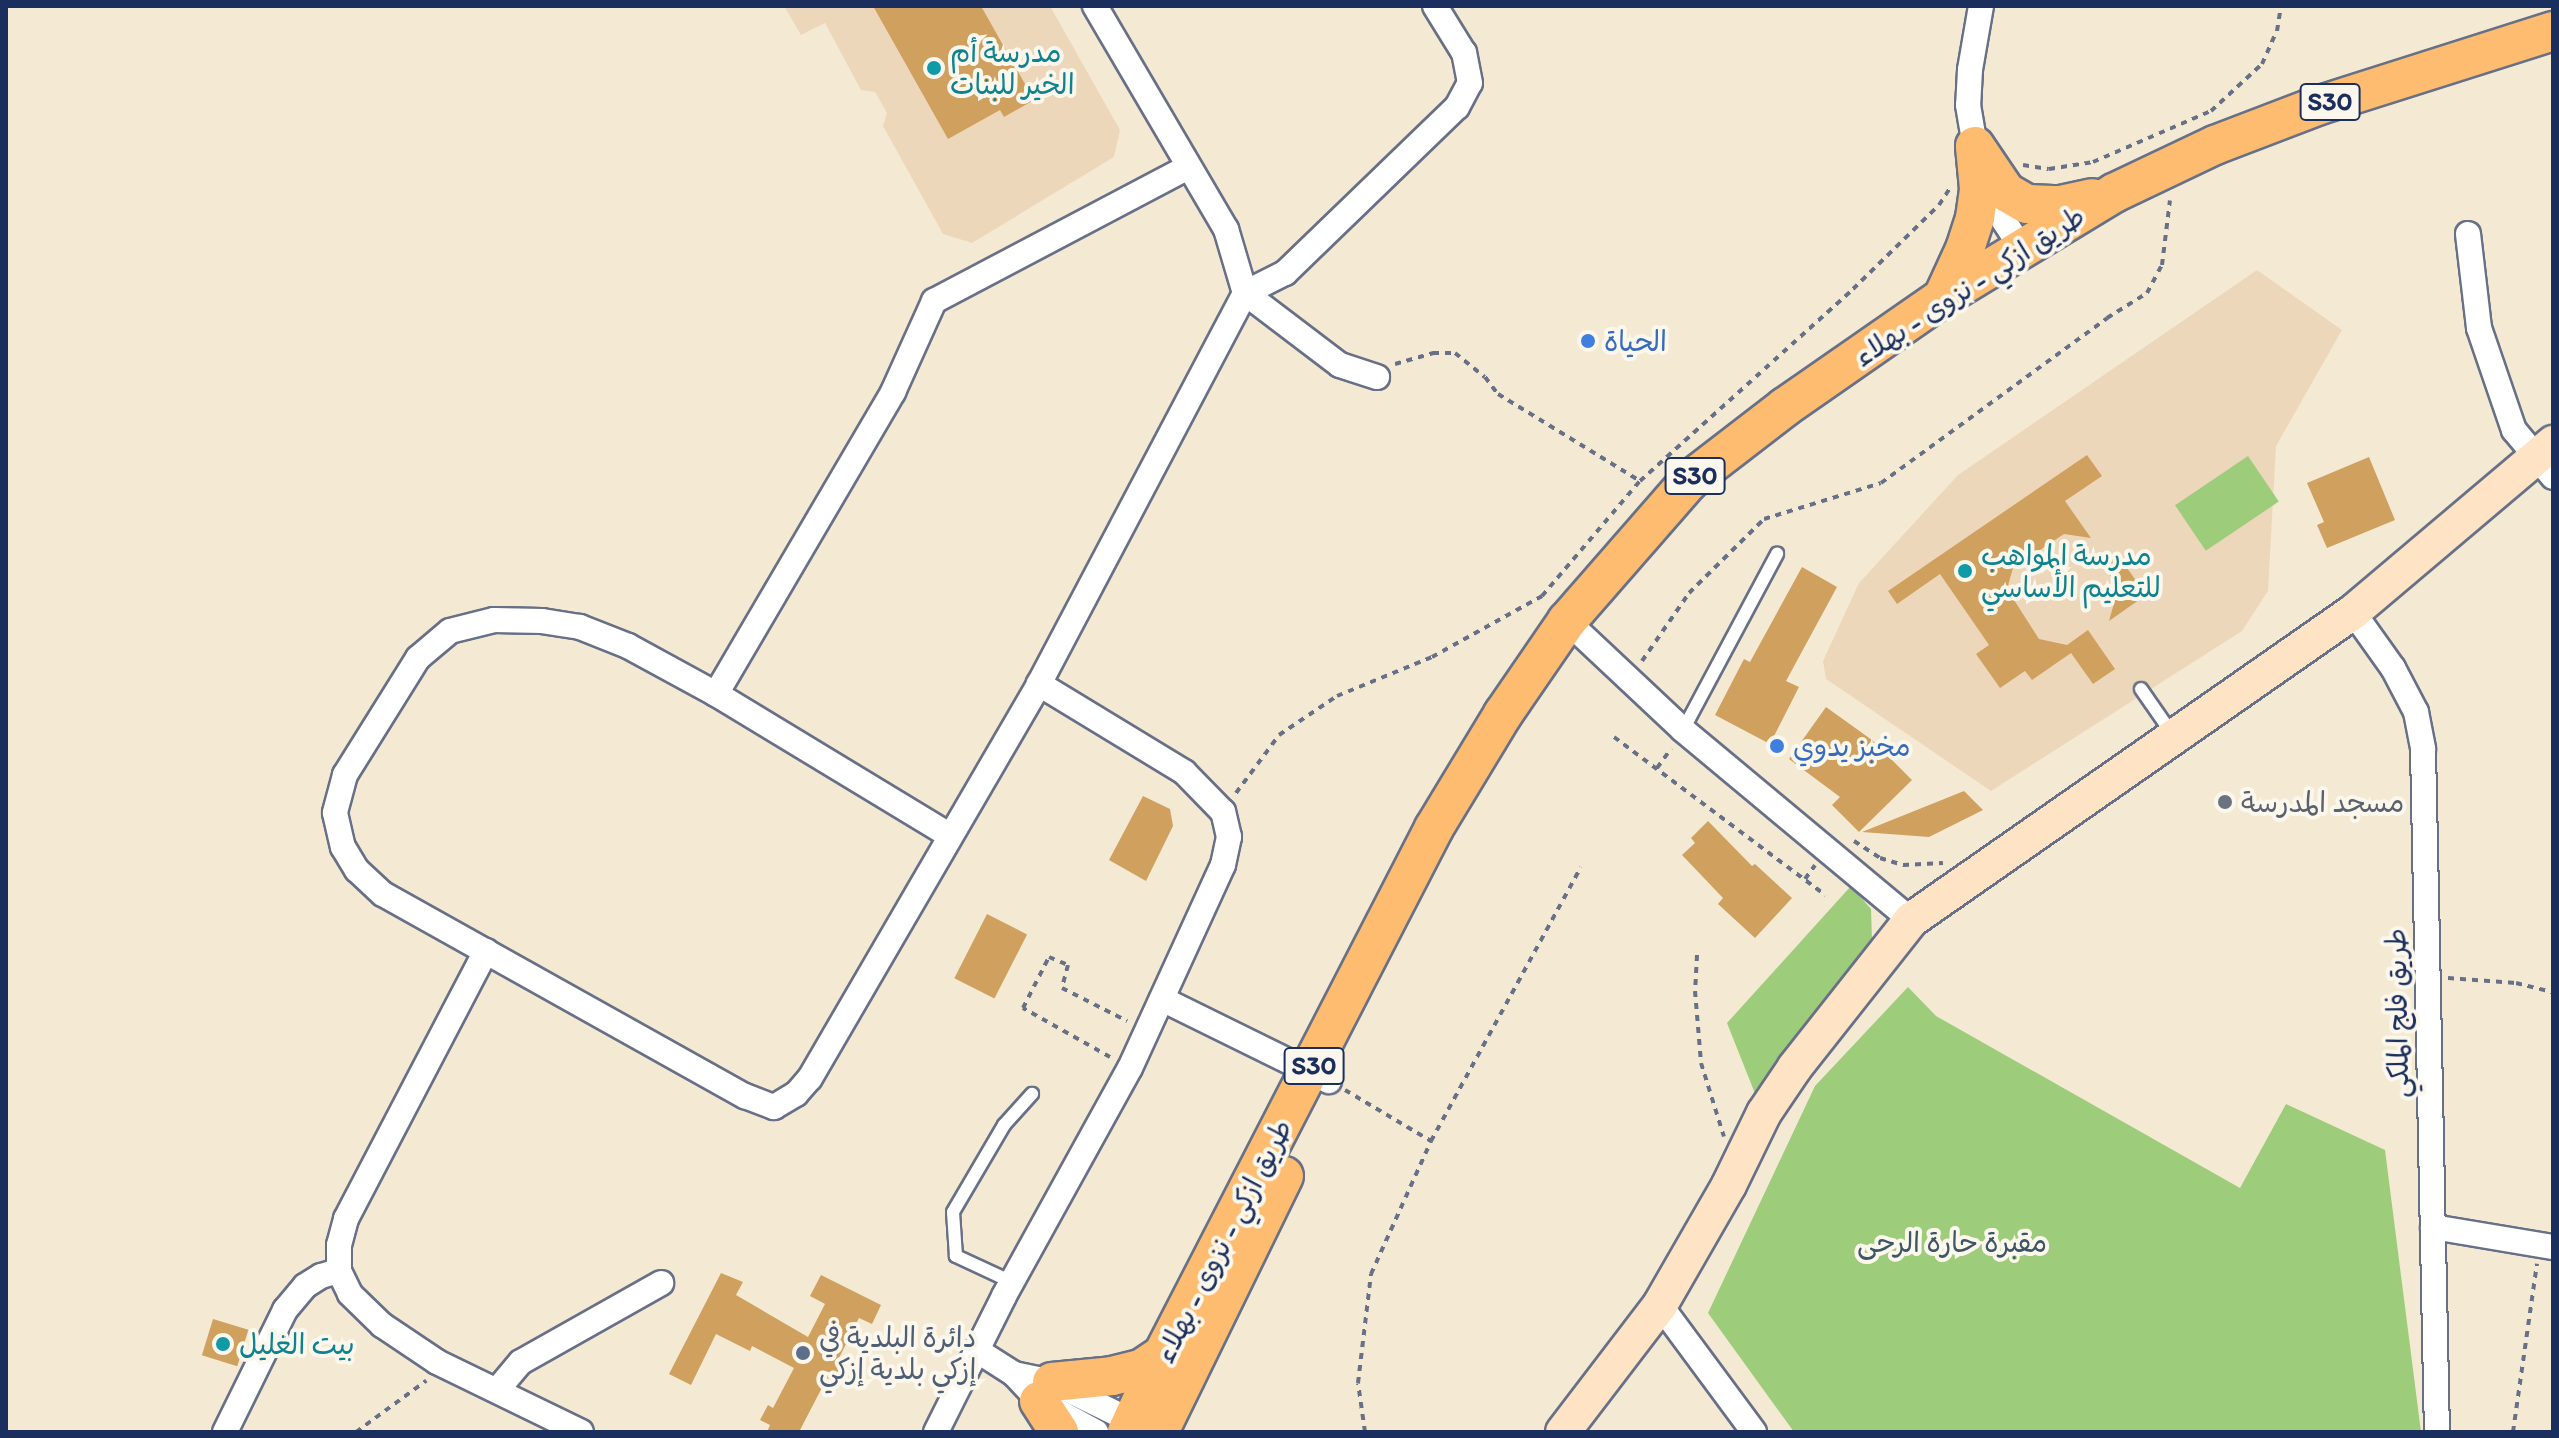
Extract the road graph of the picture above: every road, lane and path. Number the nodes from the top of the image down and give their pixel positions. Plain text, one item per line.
1 (1095, 6) edge
2 (1435, 6) edge
3 (1981, 6) edge
4 (2281, 6) edge
5 (2553, 31) edge
6 (1975, 146) junction
7 (2182, 161) junction
8 (2020, 164) dead end
9 (1188, 167) junction
10 (2114, 193) junction
11 (2468, 234) dead end
12 (2021, 247) junction
13 (1245, 293) junction
14 (1943, 297) junction
15 (1377, 377) joint
16 (2548, 459) edge
17 (1640, 481) junction
18 (1777, 554) dead end
19 (2353, 612) junction
20 (1567, 621) junction
21 (1647, 655) dead end
22 (1039, 684) junction
23 (2141, 689) dead end
24 (716, 694) junction
25 (1683, 730) junction
26 (2173, 735) junction
27 (1614, 737) dead end
28 (1223, 812) junction
29 (949, 835) junction
30 (1848, 839) dead end
31 (1947, 863) dead end
32 (1581, 867) dead end
33 (1825, 895) dead end
34 (1911, 920) junction
35 (486, 951) junction
36 (1697, 955) dead end
37 (2426, 976) junction
38 (2553, 992) edge
39 (1162, 999) junction
40 (1146, 1030) junction
41 (1130, 1068) junction
42 (1320, 1077) junction
43 (1032, 1094) dead end
44 (1431, 1141) junction
45 (1739, 1165) junction
46 (2433, 1227) junction
47 (2546, 1246) edge
48 (339, 1271) junction
49 (1012, 1282) junction
50 (661, 1283) dead end
51 (1660, 1305) junction
52 (978, 1351) junction
53 (1163, 1354) junction
54 (437, 1362) junction
55 (498, 1389) junction
56 (1041, 1397) edge
57 (1144, 1429) edge
58 (360, 1431) edge
59 (225, 1432) edge
60 (581, 1432) edge
61 (936, 1432) edge
62 (1096, 1432) edge
63 (1365, 1432) edge
64 (1563, 1432) edge
65 (1754, 1432) edge
66 (2437, 1432) edge
67 (2513, 1432) edge

1 - 9 street
2 - 13 street
3 - 6 street
4 - 8 path
5 - 7 main road, طريق ازكي - نزوى - بهلاء / S30
6 - 10 main road
6 - 12 street
6 - 14 main road
6 - 17 path
7 - 10 main road, طريق ازكي - نزوى - بهلاء / S30
7 - 21 path
9 - 13 street
9 - 24 street
10 - 12 main road, طريق ازكي - نزوى - بهلاء / S30
11 - 16 street
12 - 14 main road, طريق ازكي - نزوى - بهلاء / S30
13 - 15 street
13 - 22 street
14 - 20 main road, طريق ازكي - نزوى - بهلاء / S30
15 - 17 path
16 - 19 street
17 - 28 path
18 - 25 lane
19 - 26 street
19 - 37 street, طريق فلج الملكي
20 - 25 street
20 - 42 main road, طريق ازكي - نزوى - بهلاء / S30
22 - 28 street
22 - 29 street
23 - 26 lane
24 - 29 street
24 - 35 street
25 - 34 street
26 - 34 street
27 - 33 path
28 - 39 street
29 - 35 street
30 - 31 path
32 - 44 path
34 - 45 street
35 - 48 street
36 - 45 path
37 - 38 path
37 - 46 street, طريق فلج الملكي
39 - 40 street
39 - 42 street
40 - 41 street
40 - 41 path
41 - 49 street
42 - 44 path
42 - 53 main road, طريق ازكي - نزوى - بهلاء / S30
42 - 57 main road, طريق ازكي - نزوى - بهلاء / S30
43 - 49 lane
44 - 63 path
45 - 51 street
46 - 47 street
46 - 66 street, طريق فلج الملكي
47 - 67 path
48 - 54 street
48 - 59 street
49 - 52 street
50 - 55 street
51 - 64 street
51 - 65 street
52 - 56 street
52 - 61 street
53 - 56 main road
53 - 57 main road, طريق ازكي - نزوى - بهلاء / S30
54 - 55 street
54 - 58 path
55 - 60 street
56 - 57 street
56 - 62 street

